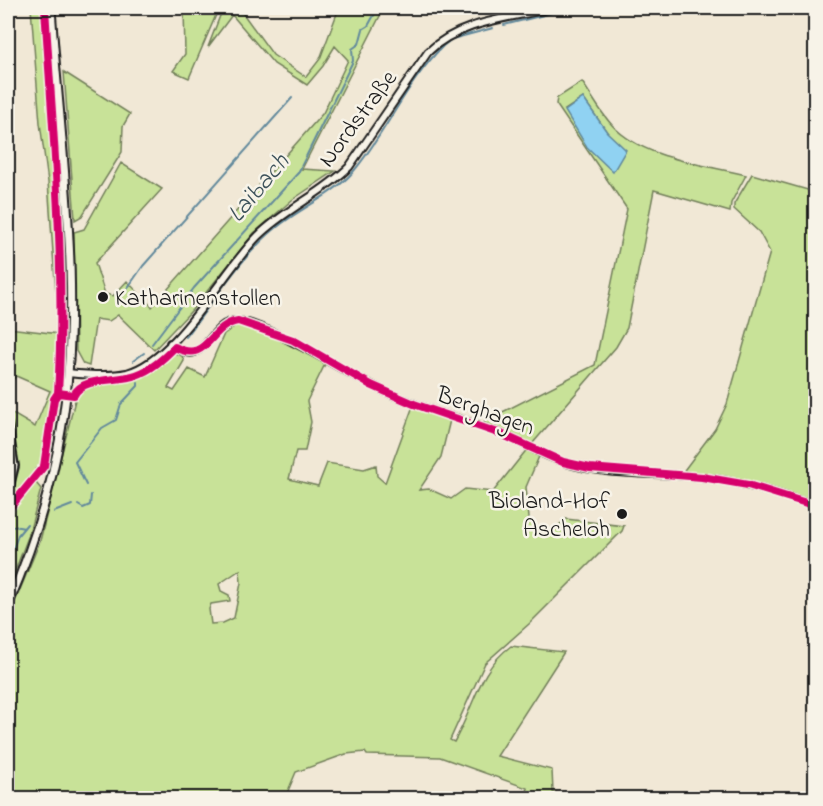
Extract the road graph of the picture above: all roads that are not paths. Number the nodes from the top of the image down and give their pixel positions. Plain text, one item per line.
1 (51, 8) edge
2 (552, 8) edge
3 (809, 8) edge
4 (816, 9) edge
5 (170, 343) junction
6 (68, 373) junction
7 (8, 424) edge
8 (8, 494) edge
9 (816, 507) edge
10 (8, 605) edge

1 - 6 main road
2 - 5 street, Nordstraße
3 - 4 street
5 - 6 street, Nordstraße
5 - 9 street, Berghagen
6 - 10 main road
7 - 8 street

